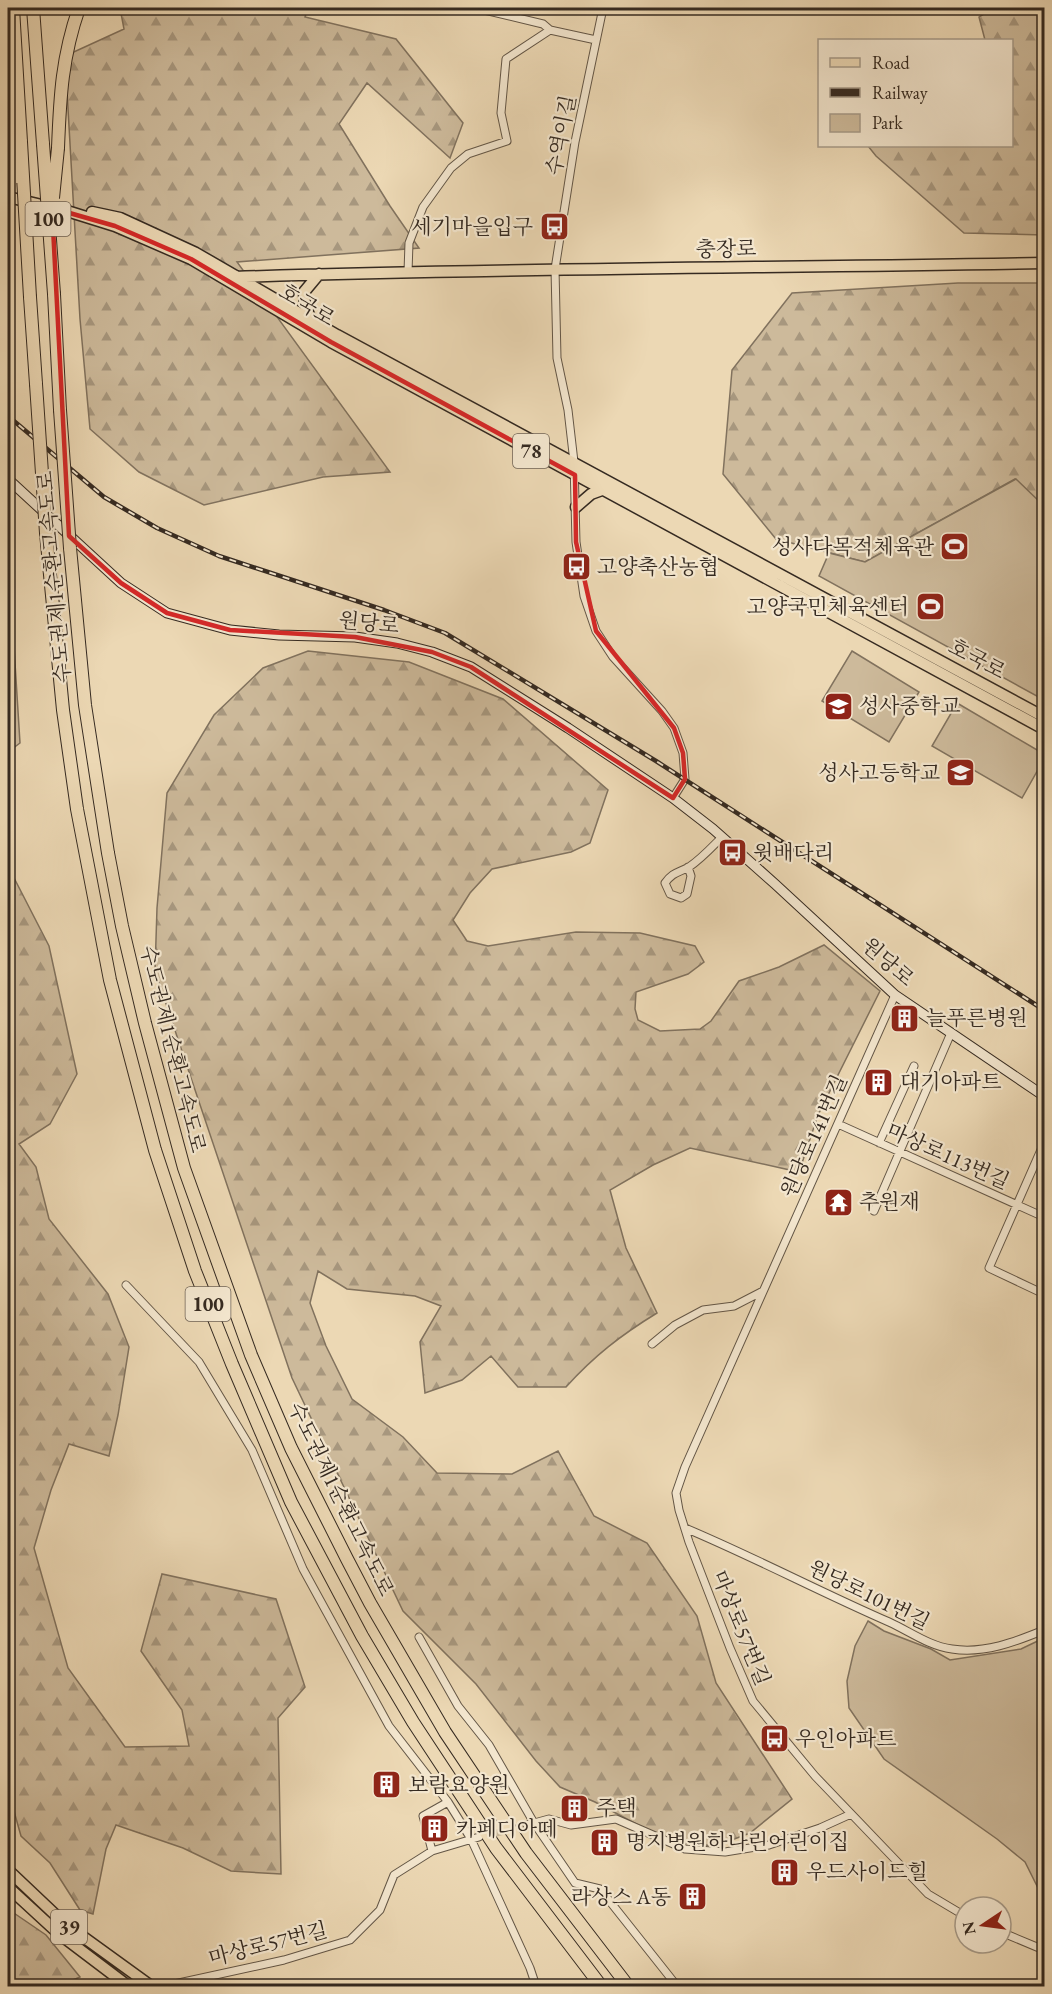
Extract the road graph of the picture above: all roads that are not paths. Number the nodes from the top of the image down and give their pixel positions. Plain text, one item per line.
1 (13, 8) edge
2 (33, 8) edge
3 (79, 8) edge
4 (476, 8) edge
5 (603, 8) edge
6 (550, 30) junction
7 (596, 40) junction
8 (13, 141) edge
9 (8, 191) edge
10 (8, 197) edge
11 (49, 235) junction
12 (1044, 263) edge
13 (555, 269) junction
14 (408, 272) junction
15 (319, 274) junction
16 (222, 277) junction
17 (236, 277) junction
18 (311, 320) junction
19 (574, 462) junction
20 (575, 474) junction
21 (8, 479) edge
22 (602, 490) junction
23 (576, 507) junction
24 (1044, 717) edge
25 (1044, 729) edge
26 (673, 798) junction
27 (722, 837) junction
28 (688, 867) junction
29 (895, 994) junction
30 (951, 1033) junction
31 (914, 1066) dead end
32 (1044, 1096) edge
33 (838, 1124) junction
34 (879, 1143) junction
35 (1044, 1143) edge
36 (898, 1152) junction
37 (1017, 1206) junction
38 (874, 1210) dead end
39 (1044, 1217) edge
40 (126, 1286) dead end
41 (763, 1291) junction
42 (1044, 1294) edge
43 (652, 1344) dead end
44 (685, 1528) junction
45 (1044, 1630) edge
46 (419, 1637) dead end
47 (448, 1802) junction
48 (851, 1814) junction
49 (530, 1824) junction
50 (479, 1837) tunnel mouth
51 (471, 1839) junction
52 (432, 1851) junction
53 (8, 1870) edge
54 (8, 1887) edge
55 (953, 1909) edge
56 (1013, 1937) edge
57 (1044, 1950) edge
58 (128, 1986) edge
59 (151, 1986) edge
60 (165, 1986) edge
61 (536, 1986) edge
62 (601, 1986) edge
63 (628, 1986) edge
64 (677, 1986) edge

1 - 8 highway, 수도권제1순환고속도로 / 100
2 - 11 highway, 수도권제1순환고속도로 / 100, bridge
3 - 11 highway, bridge
4 - 6 street
5 - 7 street, 수역이길
6 - 7 street
6 - 14 street
7 - 13 street, 수역이길
8 - 62 highway, 수도권제1순환고속도로 / 100, bridge
9 - 17 main road, 호국로 / 78
10 - 16 main road, 호국로 / 78
11 - 63 highway, 수도권제1순환고속도로 / 100, bridge
12 - 13 main road, 충장로
13 - 14 main road, 충장로
13 - 19 street
14 - 15 main road, 충장로
15 - 17 main road, 충장로
15 - 18 main road
16 - 17 main road, 충장로
16 - 20 main road, 호국로 / 78
17 - 18 main road, 호국로 / 78
18 - 19 main road, 호국로 / 78
19 - 20 street
19 - 24 main road, 호국로 / 78
20 - 22 main road, 호국로 / 78
20 - 23 street
21 - 26 main road, 원당로
22 - 23 main road
22 - 25 main road, 호국로 / 78
23 - 26 street
26 - 27 main road, 원당로
27 - 28 street
27 - 29 main road, 원당로
28 - 28 street
29 - 30 main road, 원당로
29 - 33 street, 원당로141번길
30 - 32 main road, 원당로
30 - 36 street
31 - 34 street
33 - 34 street, 마상로113번길
33 - 41 street, 원당로141번길
34 - 36 street, 마상로113번길
35 - 37 street
36 - 37 street, 마상로113번길
36 - 38 street
37 - 39 street, 마상로113번길
37 - 42 street
40 - 47 street
41 - 43 street
41 - 44 street, 원당로141번길
44 - 45 street, 원당로101번길
44 - 48 street, 마상로57번길
46 - 49 street
47 - 51 street
47 - 52 street
48 - 49 street
48 - 55 street, 마상로57번길
49 - 64 street
50 - 51 street, 마상로57번길
51 - 52 street, 마상로57번길
51 - 61 street
52 - 60 street, 마상로57번길
53 - 59 main road, 39
54 - 58 main road, 39
56 - 57 street

